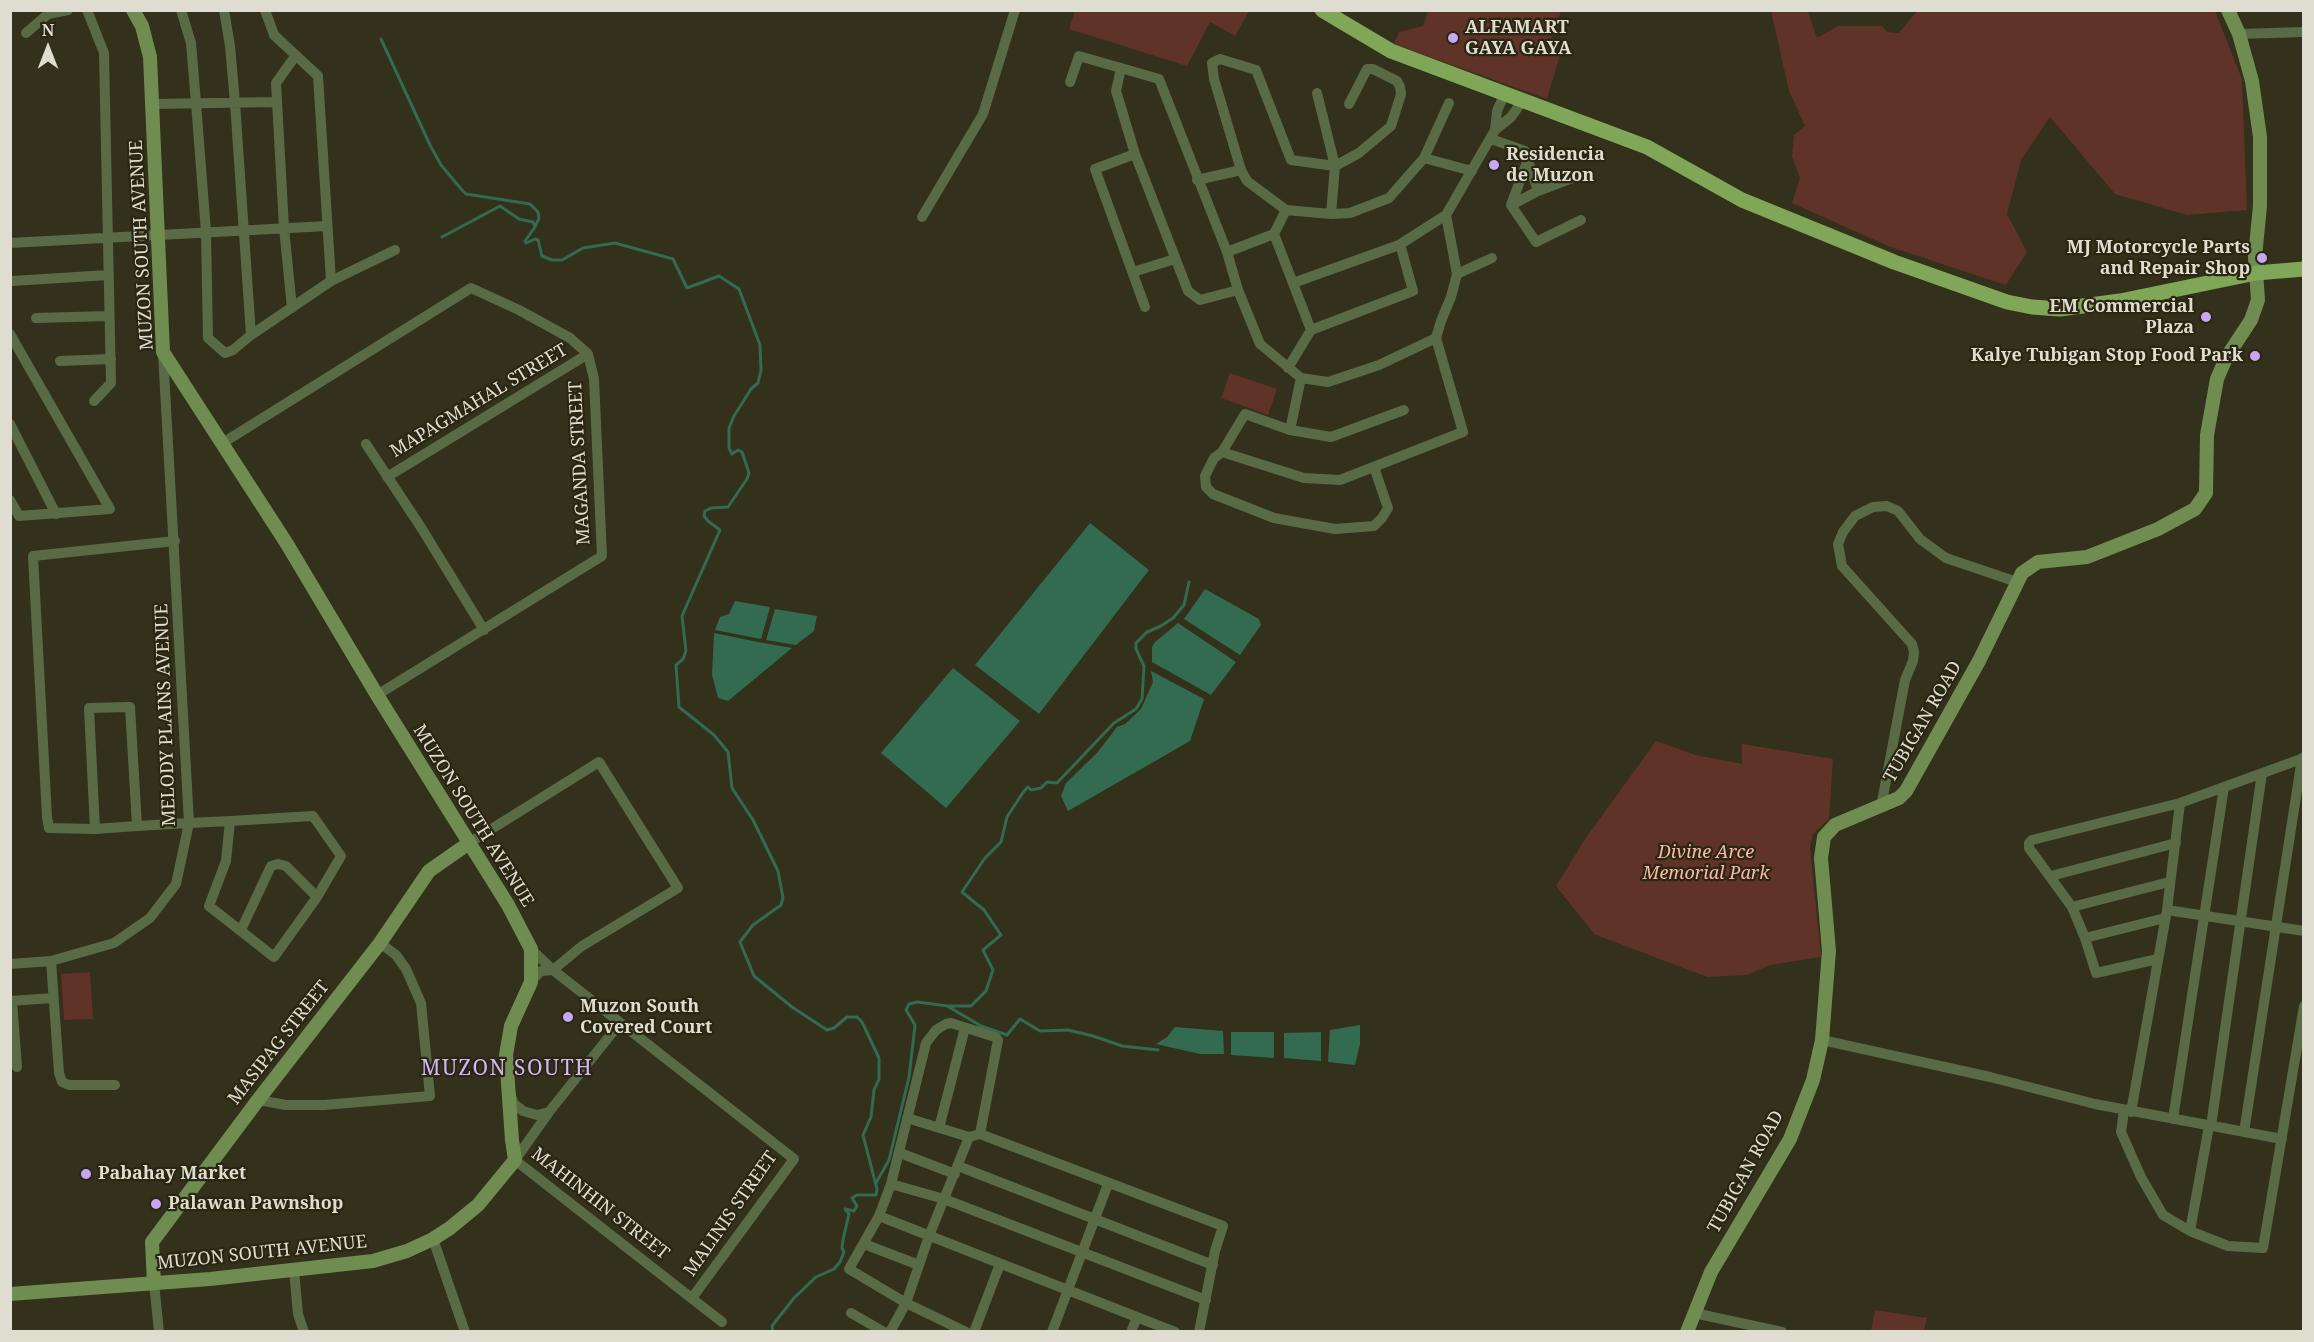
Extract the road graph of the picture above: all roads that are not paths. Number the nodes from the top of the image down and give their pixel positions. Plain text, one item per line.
1 (68, 10) edge
2 (87, 10) edge
3 (133, 10) edge
4 (180, 10) edge
5 (224, 10) edge
6 (265, 10) edge
7 (1015, 10) edge
8 (1322, 10) edge
9 (2228, 10) edge
10 (2304, 32) edge
11 (26, 33) dead end
12 (2239, 34) junction
13 (296, 55) junction
14 (1121, 68) junction
15 (1070, 82) dead end
16 (1317, 93) dead end
17 (1505, 93) junction
18 (1523, 100) junction
19 (277, 102) junction
20 (196, 103) junction
21 (235, 103) junction
22 (152, 104) junction
23 (1349, 104) dead end
24 (1449, 104) dead end
25 (1493, 134) junction
26 (1135, 154) junction
27 (1424, 158) junction
28 (1527, 162) junction
29 (1335, 166) junction
30 (1241, 170) junction
31 (1472, 171) junction
32 (1575, 177) dead end
33 (1197, 180) junction
34 (1538, 192) junction
35 (1511, 205) junction
36 (1286, 210) junction
37 (1331, 214) junction
38 (1446, 215) junction
39 (922, 217) dead end
40 (1581, 220) dead end
41 (327, 226) junction
42 (284, 228) junction
43 (243, 231) junction
44 (206, 232) junction
45 (1274, 234) junction
46 (159, 235) junction
47 (107, 237) junction
48 (10, 243) edge
49 (1401, 244) junction
50 (395, 250) dead end
51 (1227, 252) junction
52 (1492, 258) dead end
53 (1174, 259) junction
54 (2304, 269) edge
55 (1133, 272) junction
56 (2256, 273) junction
57 (1457, 274) junction
58 (108, 275) junction
59 (12, 281) dead end
60 (331, 281) junction
61 (1293, 283) junction
62 (1238, 290) junction
63 (1145, 307) dead end
64 (292, 308) junction
65 (110, 316) junction
66 (36, 318) dead end
67 (1311, 330) junction
68 (10, 334) edge
69 (251, 335) junction
70 (1436, 338) junction
71 (163, 352) junction
72 (588, 354) junction
73 (111, 359) junction
74 (60, 362) dead end
75 (1288, 368) junction
76 (1301, 378) junction
77 (94, 401) dead end
78 (1404, 410) dead end
79 (10, 424) edge
80 (1290, 430) junction
81 (221, 444) junction
82 (366, 444) dead end
83 (1222, 452) junction
84 (1374, 467) junction
85 (387, 477) junction
86 (10, 500) edge
87 (56, 513) junction
88 (175, 542) junction
89 (2017, 582) junction
90 (484, 630) junction
91 (377, 695) junction
92 (2303, 758) edge
93 (2262, 773) junction
94 (2224, 787) junction
95 (2180, 803) junction
96 (1881, 807) junction
97 (230, 821) junction
98 (189, 823) junction
99 (137, 826) junction
100 (95, 829) junction
101 (469, 843) junction
102 (2176, 843) junction
103 (2051, 876) junction
104 (2169, 882) junction
105 (317, 897) junction
106 (2072, 907) junction
107 (2166, 914) junction
108 (2205, 916) junction
109 (2239, 921) junction
110 (2277, 927) junction
111 (241, 930) junction
112 (2304, 931) edge
113 (2085, 938) junction
114 (380, 943) junction
115 (531, 949) junction
116 (2158, 959) junction
117 (51, 961) junction
118 (10, 964) edge
119 (553, 970) junction
120 (531, 981) junction
121 (53, 998) junction
122 (11, 1001) edge
123 (2304, 1006) edge
124 (620, 1023) junction
125 (965, 1028) junction
126 (2301, 1035) edge
127 (1822, 1040) junction
128 (17, 1067) dead end
129 (115, 1085) dead end
130 (509, 1089) junction
131 (258, 1100) junction
132 (2128, 1111) junction
133 (549, 1112) junction
134 (907, 1118) junction
135 (2173, 1119) junction
136 (2210, 1126) junction
137 (939, 1128) junction
138 (2244, 1132) junction
139 (974, 1136) junction
140 (2282, 1139) junction
141 (900, 1153) junction
142 (515, 1160) junction
143 (957, 1170) junction
144 (891, 1184) junction
145 (1108, 1184) junction
146 (944, 1199) junction
147 (879, 1216) junction
148 (1095, 1218) junction
149 (2190, 1231) junction
150 (929, 1236) junction
151 (433, 1239) junction
152 (864, 1244) junction
153 (1082, 1253) junction
154 (1000, 1264) junction
155 (920, 1265) junction
156 (1213, 1265) junction
157 (294, 1270) junction
158 (154, 1283) junction
159 (1068, 1291) junction
160 (10, 1294) edge
161 (692, 1298) junction
162 (1206, 1300) junction
163 (906, 1303) junction
164 (851, 1313) dead end
165 (1695, 1313) junction
166 (1137, 1317) junction
167 (722, 1322) dead end
168 (159, 1332) edge
169 (304, 1332) edge
170 (465, 1332) edge
171 (885, 1332) edge
172 (890, 1332) edge
173 (966, 1332) edge
174 (974, 1332) edge
175 (1052, 1332) edge
176 (1131, 1332) edge
177 (1175, 1332) edge
178 (1199, 1332) edge
179 (1687, 1332) edge
180 (1782, 1332) edge

1 - 11 street
2 - 47 street
3 - 22 street, MUZON SOUTH AVENUE
4 - 20 street
5 - 21 street
6 - 13 street
7 - 39 street
8 - 17 main road
9 - 12 street, TUBIGAN ROAD
10 - 12 street
12 - 56 street, TUBIGAN ROAD
13 - 19 street
13 - 41 street
14 - 15 street
14 - 26 street
14 - 33 street
16 - 29 street
17 - 18 main road
17 - 25 street
18 - 25 street
18 - 56 main road
19 - 21 street
19 - 42 street
20 - 21 street
20 - 22 street
20 - 44 street
21 - 43 street
22 - 46 street, MUZON SOUTH AVENUE
23 - 29 street
24 - 27 street
25 - 28 street
25 - 31 street
26 - 53 street
26 - 55 street
27 - 31 street
27 - 37 street
28 - 34 street
28 - 35 street
29 - 30 street
29 - 37 street
30 - 33 street
30 - 36 street
31 - 38 street
32 - 34 street
33 - 51 street
34 - 35 street
35 - 40 street
36 - 37 street
36 - 45 street
38 - 49 street
38 - 57 street
41 - 42 street
41 - 60 street
42 - 43 street
42 - 64 street
43 - 44 street
43 - 69 street
44 - 46 street
44 - 69 street
45 - 51 street
45 - 61 street
46 - 47 street
46 - 71 street, MUZON SOUTH AVENUE
47 - 48 street
47 - 58 street
49 - 61 street
49 - 67 street
50 - 60 street
51 - 62 street
52 - 57 street
53 - 55 street
53 - 62 street
54 - 56 main road
55 - 63 street
56 - 89 street, TUBIGAN ROAD
57 - 70 street
58 - 59 street
58 - 65 street
60 - 64 street
61 - 67 street
62 - 75 street
64 - 69 street
65 - 66 street
65 - 73 street
67 - 75 street
68 - 87 street
70 - 76 street
70 - 84 street
71 - 81 street, MUZON SOUTH AVENUE
71 - 88 street, MELODY PLAINS AVENUE
72 - 81 street, MAGANDA STREET
72 - 85 street, MAPAGMAHAL STREET
72 - 90 street, MAGANDA STREET
73 - 74 street
73 - 77 street
75 - 76 street
76 - 80 street
78 - 80 street
79 - 87 street
80 - 83 street
81 - 91 street, MUZON SOUTH AVENUE
82 - 85 street
83 - 84 street
83 - 84 street
85 - 90 street, MAPAGMAHAL STREET
86 - 87 street
88 - 98 street, MELODY PLAINS AVENUE
88 - 100 street
89 - 96 street, TUBIGAN ROAD
89 - 96 street
90 - 91 street, MAGANDA STREET
91 - 101 street, MUZON SOUTH AVENUE
92 - 93 street
92 - 110 street
93 - 94 street
93 - 109 street
94 - 95 street
94 - 108 street
95 - 102 street
95 - 103 street
96 - 127 street, TUBIGAN ROAD
97 - 98 street
97 - 105 street
97 - 111 street
98 - 99 street
98 - 117 street, MELODY PLAINS AVENUE
99 - 100 street
99 - 100 street
101 - 114 street, MASIPAG STREET
101 - 115 street, MUZON SOUTH AVENUE
101 - 119 street
102 - 103 street
102 - 104 street
103 - 106 street
104 - 106 street
104 - 107 street
105 - 111 street
105 - 111 street
106 - 113 street
107 - 108 street
107 - 113 street
107 - 116 street
108 - 109 street
108 - 135 street
109 - 110 street
109 - 136 street
110 - 112 street
110 - 138 street
113 - 116 street
114 - 131 street, MASIPAG STREET
114 - 131 street
115 - 119 street, MALINIS STREET
115 - 120 street, MUZON SOUTH AVENUE
116 - 132 street
117 - 118 street, MELODY PLAINS AVENUE
117 - 121 street
119 - 120 street
119 - 124 street, MALINIS STREET
120 - 130 street, MUZON SOUTH AVENUE
121 - 122 street
121 - 129 street
122 - 128 street
123 - 126 street
124 - 133 street
124 - 161 street, MALINIS STREET
125 - 134 street
125 - 137 street
125 - 139 street
126 - 140 street
127 - 132 street
127 - 165 street, TUBIGAN ROAD
130 - 133 street
130 - 142 street, MUZON SOUTH AVENUE
131 - 158 street, MASIPAG STREET
132 - 135 street
132 - 149 street
133 - 142 street
134 - 137 street
134 - 141 street
135 - 136 street
136 - 138 street
136 - 149 street
137 - 139 street
138 - 140 street
139 - 143 street
139 - 145 street
140 - 149 street
141 - 143 street
141 - 144 street
142 - 151 street, MUZON SOUTH AVENUE
142 - 161 street, MAHINHIN STREET
143 - 146 street
143 - 148 street
144 - 146 street
144 - 147 street
145 - 148 street
145 - 156 street
146 - 150 street
146 - 153 street
147 - 150 street
147 - 152 street
148 - 153 street
148 - 156 street
150 - 154 street
150 - 155 street
151 - 157 street, MUZON SOUTH AVENUE
151 - 170 street
152 - 155 street
152 - 163 street
153 - 159 street
153 - 162 street
154 - 159 street
154 - 174 street
155 - 163 street
156 - 162 street
157 - 158 street, MUZON SOUTH AVENUE
157 - 169 street
158 - 160 street, MUZON SOUTH AVENUE
158 - 168 street
159 - 166 street
159 - 175 street
161 - 167 street, MAHINHIN STREET
162 - 178 street
163 - 172 street
163 - 173 street
164 - 171 street
165 - 179 street, TUBIGAN ROAD
165 - 180 street
166 - 176 street
166 - 177 street

